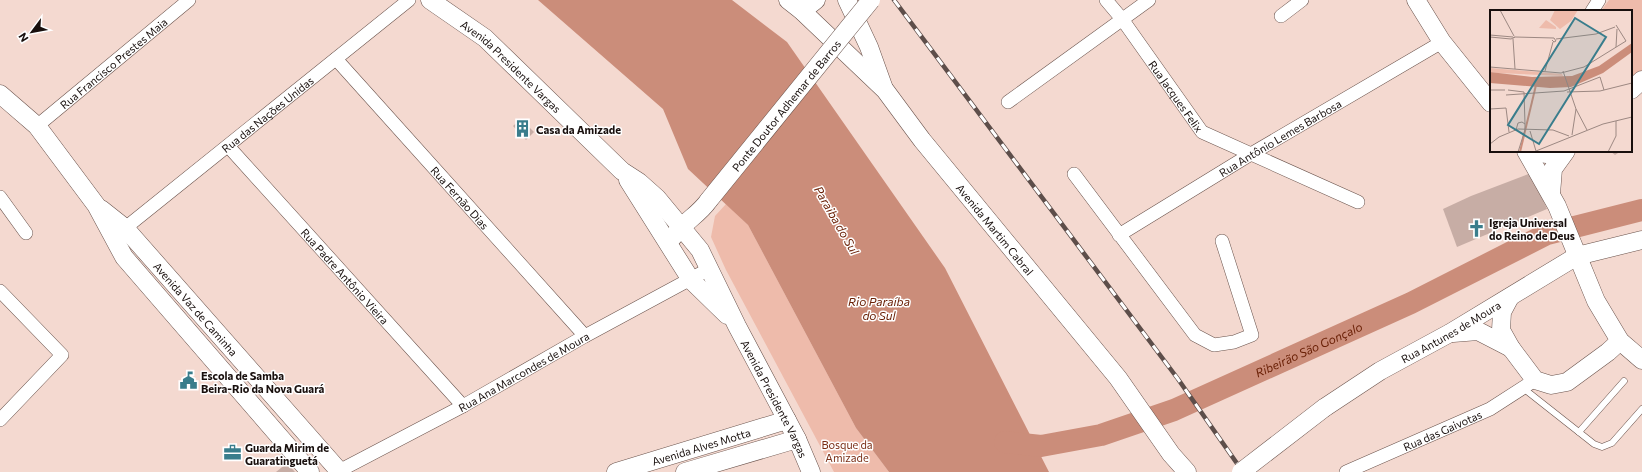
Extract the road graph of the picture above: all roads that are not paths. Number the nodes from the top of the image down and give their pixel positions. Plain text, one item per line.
1 (189, 0) edge
2 (409, 0) edge
3 (430, 0) edge
4 (788, 0) edge
5 (816, 0) edge
6 (847, 0) edge
7 (871, 0) edge
8 (1106, 0) edge
9 (1149, 0) edge
10 (1302, 0) edge
11 (1416, 0) edge
12 (1599, 0) edge
13 (1593, 10) edge
14 (802, 12) junction
15 (1281, 16) dead end
16 (1122, 19) junction
17 (1442, 42) junction
18 (336, 59) junction
19 (1642, 80) edge
20 (1632, 89) edge
21 (885, 90) junction
22 (0, 94) edge
23 (1008, 102) dead end
24 (1490, 102) edge
25 (37, 126) junction
26 (228, 146) junction
27 (1527, 152) edge
28 (1543, 152) edge
29 (1565, 152) edge
30 (1251, 154) junction
31 (622, 171) junction
32 (1074, 174) dead end
33 (0, 197) edge
34 (1554, 200) junction
35 (1358, 202) dead end
36 (706, 205) junction
37 (680, 226) junction
38 (26, 233) dead end
39 (119, 233) junction
40 (1119, 235) junction
41 (1642, 240) edge
42 (1222, 241) dead end
43 (668, 244) junction
44 (1574, 249) junction
45 (700, 250) junction
46 (709, 269) junction
47 (1557, 269) junction
48 (691, 280) junction
49 (0, 291) edge
50 (1510, 297) junction
51 (1596, 301) junction
52 (737, 326) junction
53 (1450, 333) junction
54 (585, 336) junction
55 (1614, 346) junction
56 (1511, 348) junction
57 (1642, 359) edge
58 (1624, 381) dead end
59 (1529, 384) junction
60 (463, 406) junction
61 (1642, 408) edge
62 (0, 420) edge
63 (787, 420) junction
64 (1579, 432) junction
65 (797, 439) junction
66 (310, 472) edge
67 (338, 472) edge
68 (616, 472) edge
69 (685, 472) edge
70 (811, 472) edge
71 (1187, 472) edge
72 (1241, 472) edge
73 (1346, 472) edge

1 - 25 street, Rua Francisco Prestes Maia
2 - 18 street, Rua das Nações Unidas
3 - 31 street, Avenida Presidente Vargas
4 - 14 street, Avenida Martim Cabral
5 - 14 street
6 - 21 street
7 - 36 street, Ponte Doutor Adhemar de Barros, bridge
8 - 16 street, Rua Jacques Felix
9 - 16 street
10 - 15 street
11 - 17 street
12 - 13 street
14 - 21 street, Avenida Martim Cabral
16 - 23 street
16 - 30 street, Rua Jacques Felix
17 - 24 street
17 - 30 street, Rua Antônio Lemes Barbosa
18 - 26 street, Rua das Nações Unidas
18 - 54 street, Rua Fernão Dias
19 - 20 street
21 - 71 street, Avenida Martim Cabral
22 - 25 street, Avenida Vaz de Caminha
25 - 39 street, Avenida Vaz de Caminha
26 - 39 street, Rua das Nações Unidas
26 - 60 street, Rua Padre Antônio Vieira
27 - 34 street
28 - 29 street
29 - 34 street
30 - 35 street, Rua Jacques Felix
30 - 40 street, Rua Antônio Lemes Barbosa
31 - 37 street, Avenida Presidente Vargas
31 - 43 street, Avenida Presidente Vargas
32 - 40 street
33 - 38 street
34 - 44 street
36 - 37 street, Ponte Doutor Adhemar de Barros
36 - 45 street
37 - 43 street
37 - 45 street, Avenida Presidente Vargas
39 - 66 street, Avenida Vaz de Caminha
39 - 67 street, Avenida Vaz de Caminha
40 - 42 street
41 - 44 street, Rua Antunes de Moura
43 - 48 street, Avenida Presidente Vargas
44 - 47 street, Rua Antunes de Moura
44 - 51 street
45 - 46 street, Avenida Presidente Vargas
46 - 48 street, Rua Ana Marcondes de Moura
46 - 52 street, Avenida Presidente Vargas
47 - 50 street, Rua Antunes de Moura
47 - 51 street
48 - 52 street, Avenida Presidente Vargas
48 - 54 street, Rua Ana Marcondes de Moura
49 - 62 street
50 - 53 street, Rua Antunes de Moura
50 - 56 street
51 - 55 street
52 - 63 street, Avenida Presidente Vargas
53 - 56 street
53 - 72 street, Rua Antunes de Moura, bridge
54 - 60 street, Rua Ana Marcondes de Moura
55 - 57 street
55 - 59 street
56 - 59 street
58 - 64 lane
59 - 64 lane
59 - 73 street, Rua das Gaivotas
60 - 67 street, Rua Ana Marcondes de Moura
61 - 64 lane
63 - 65 street, Avenida Presidente Vargas
63 - 68 street, Avenida Alves Motta
65 - 69 street, Avenida Alves Motta
65 - 70 street, Avenida Presidente Vargas

